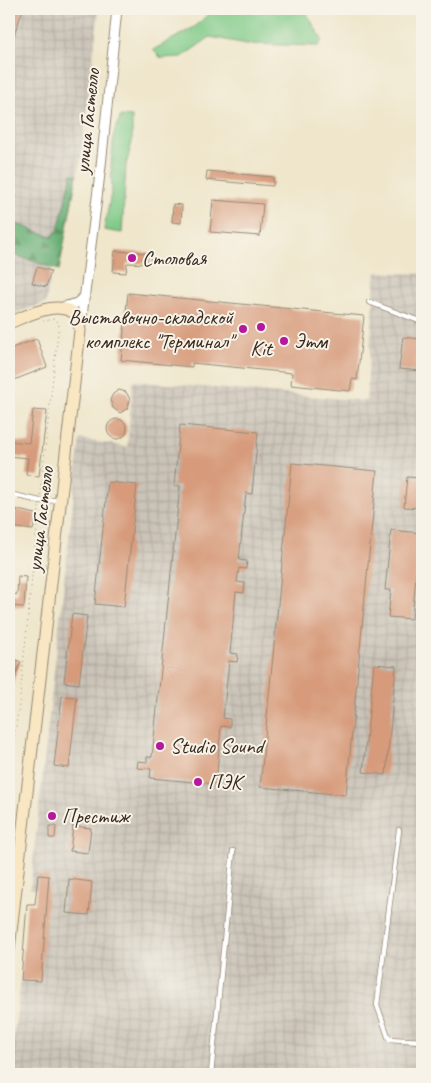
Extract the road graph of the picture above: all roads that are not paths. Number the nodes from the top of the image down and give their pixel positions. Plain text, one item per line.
1 (117, 9) edge
2 (85, 296) junction
3 (370, 302) dead end
4 (58, 308) junction
5 (422, 322) edge
6 (9, 323) edge
7 (80, 331) junction
8 (9, 494) edge
9 (61, 500) junction
10 (399, 830) dead end
11 (233, 851) dead end
12 (9, 941) edge
13 (422, 1041) edge
14 (211, 1074) edge

1 - 2 street, улица Гастелло
2 - 4 street
2 - 7 street, улица Гастелло
3 - 5 lane
4 - 6 main road
4 - 7 main road, улица Гастелло
7 - 9 main road, улица Гастелло
8 - 9 lane
9 - 12 main road, улица Гастелло
10 - 13 lane
11 - 14 lane

